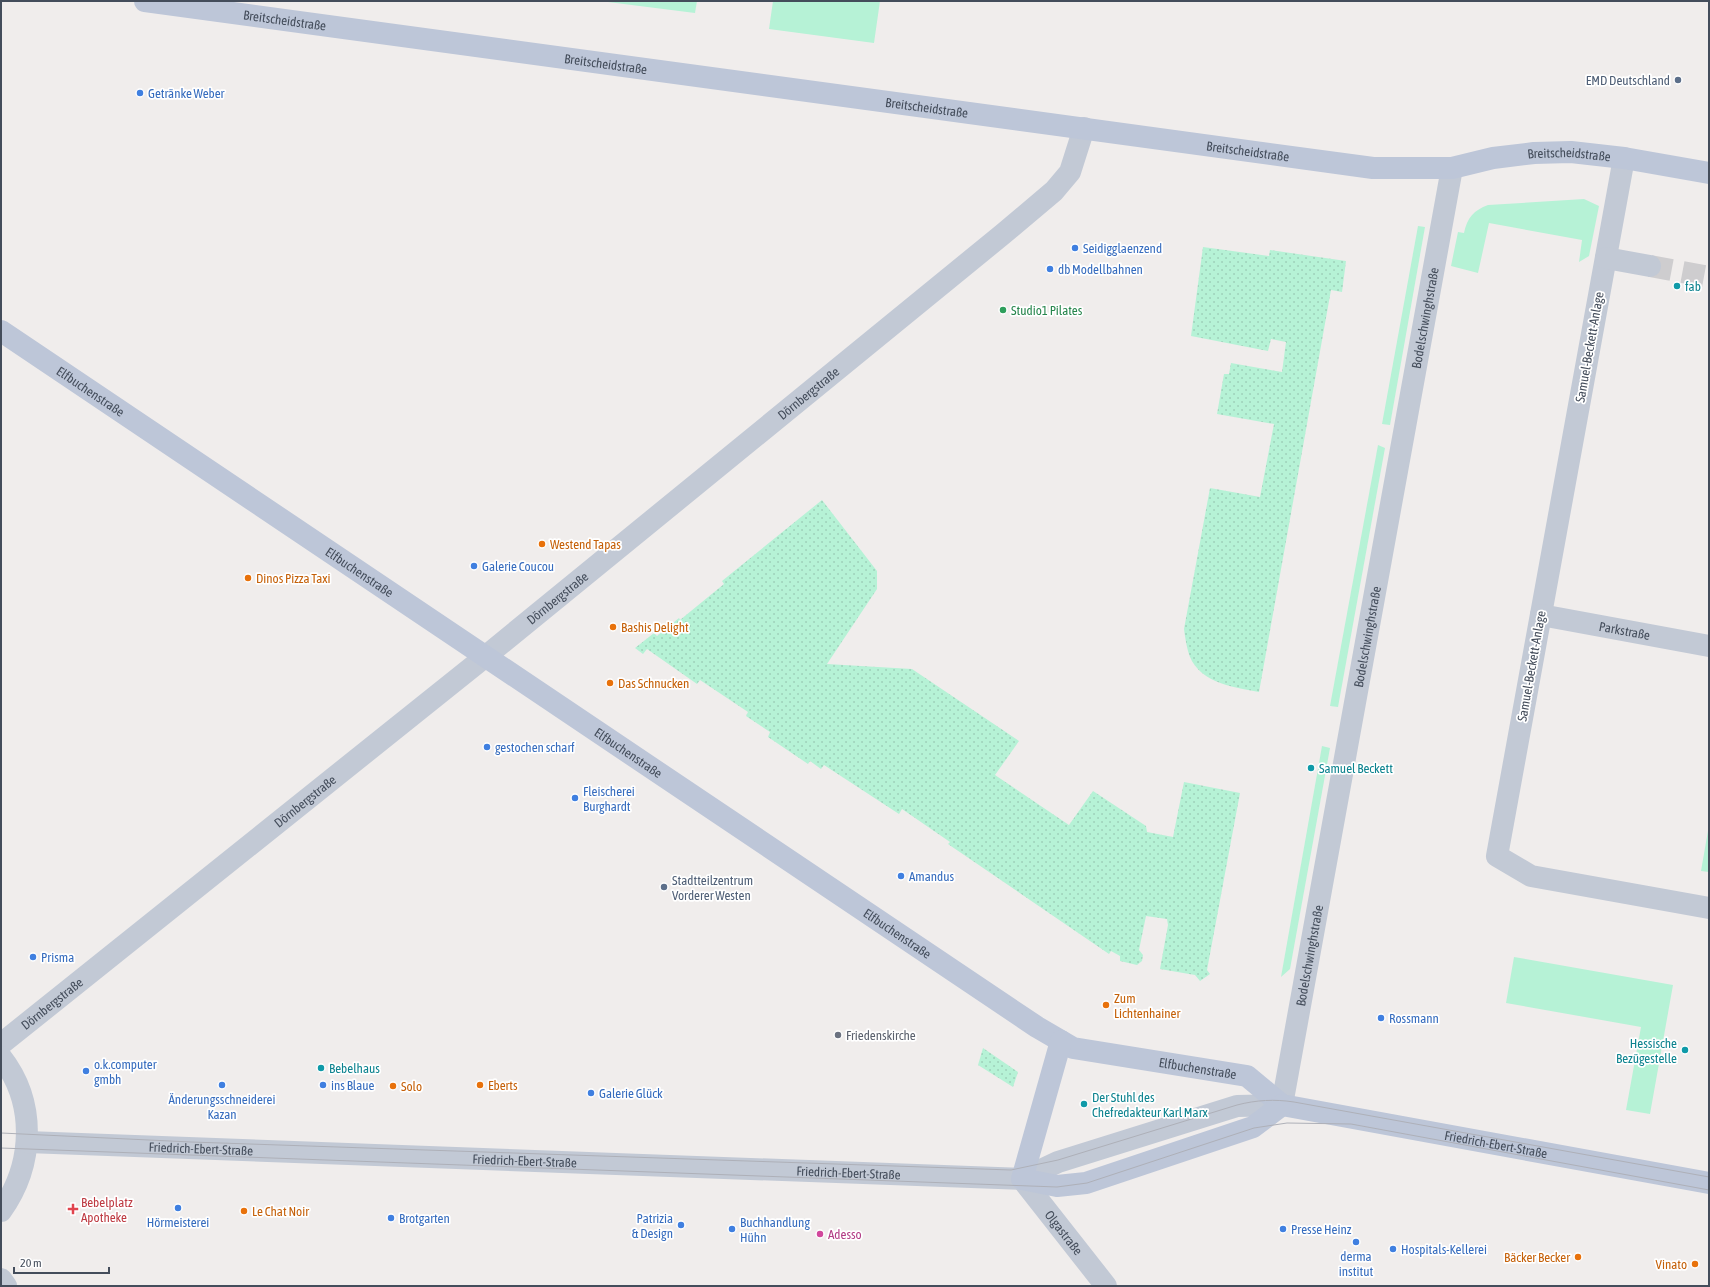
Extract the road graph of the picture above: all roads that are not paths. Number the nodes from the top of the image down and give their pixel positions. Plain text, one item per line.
1 (145, 1) edge
2 (1084, 128) junction
3 (1624, 158) junction
4 (1452, 168) junction
5 (1709, 173) edge
6 (1606, 258) junction
7 (1650, 266) tunnel mouth
8 (1, 331) edge
9 (1541, 615) junction
10 (1709, 646) edge
11 (486, 656) junction
12 (1709, 908) edge
13 (1061, 1041) junction
14 (1, 1044) edge
15 (1, 1057) edge
16 (1282, 1105) junction
17 (27, 1142) junction
18 (1022, 1179) junction
19 (1709, 1183) edge
20 (1, 1211) edge
21 (1, 1279) edge
22 (6, 1286) edge
23 (1106, 1286) edge

1 - 2 main road, Breitscheidstraße
2 - 4 main road, Breitscheidstraße
2 - 11 street, Dörnbergstraße
3 - 4 main road, Breitscheidstraße
3 - 5 main road, Breitscheidstraße
3 - 6 street, Samuel-Beckett-Anlage
4 - 16 street, Bodelschwinghstraße
6 - 7 street
6 - 9 street, Samuel-Beckett-Anlage
8 - 11 main road, Elfbuchenstraße
9 - 10 street, Parkstraße
9 - 12 street, Samuel-Beckett-Anlage
11 - 13 main road, Elfbuchenstraße
11 - 14 street, Dörnbergstraße
13 - 16 main road, Elfbuchenstraße
13 - 18 main road
15 - 17 street
16 - 18 street, Friedrich-Ebert-Straße
16 - 18 main road, Friedrich-Ebert-Straße
16 - 19 main road, Friedrich-Ebert-Straße
17 - 18 street, Friedrich-Ebert-Straße
17 - 20 street
18 - 23 street, Olgastraße
21 - 22 street

